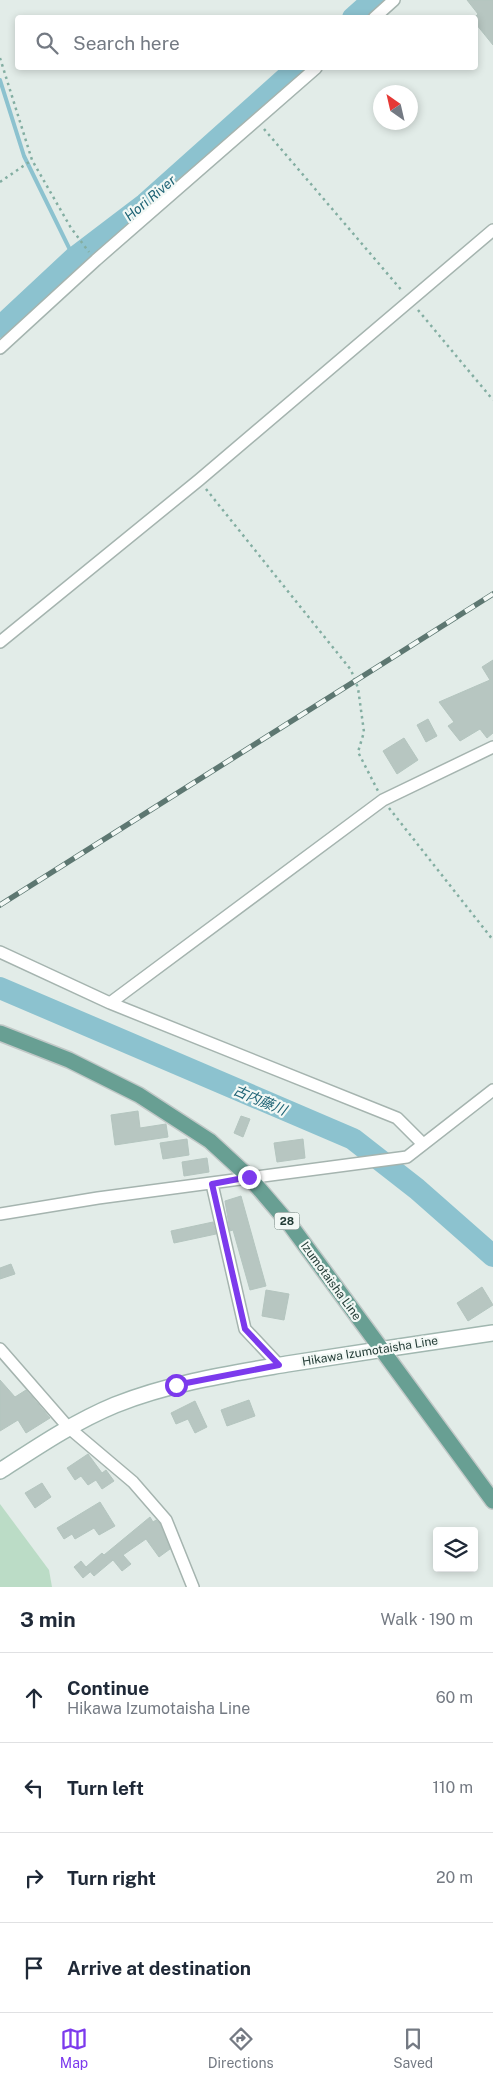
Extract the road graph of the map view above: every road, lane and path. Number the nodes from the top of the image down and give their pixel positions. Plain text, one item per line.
1 (394, 0) edge
2 (377, 15) edge
3 (0, 58) edge
4 (314, 70) edge
5 (256, 120) junction
6 (32, 160) junction
7 (0, 182) edge
8 (493, 230) edge
9 (95, 259) junction
10 (410, 300) junction
11 (0, 348) edge
12 (493, 400) edge
13 (199, 480) junction
14 (0, 642) edge
15 (493, 747) edge
16 (383, 800) junction
17 (493, 940) edge
18 (0, 952) edge
19 (110, 1003) junction
20 (0, 1033) edge
21 (493, 1090) edge
22 (423, 1144) junction
23 (249, 1177) junction
24 (212, 1184) junction
25 (0, 1214) edge
26 (493, 1333) edge
27 (381, 1348) junction
28 (0, 1349) edge
29 (279, 1365) junction
30 (68, 1427) junction
31 (0, 1471) edge
32 (493, 1501) edge
33 (193, 1587) edge

1 - 2 street
3 - 6 path
4 - 5 street
5 - 9 street
5 - 10 path
6 - 7 path
6 - 9 path
8 - 10 street
9 - 11 street
10 - 12 path
10 - 13 street
13 - 14 street
13 - 16 path
15 - 16 street
16 - 17 path
16 - 19 street
18 - 19 street
19 - 22 street
20 - 23 main road, Izumotaisha Line / 28
21 - 22 street
22 - 23 street
23 - 24 street
23 - 27 main road, Izumotaisha Line / 28
24 - 25 street
24 - 29 street
26 - 27 main road, Hikawa Izumotaisha Line
27 - 29 main road, Hikawa Izumotaisha Line
27 - 32 main road, Izumotaisha Line / 28
28 - 30 street
29 - 30 main road, Hikawa Izumotaisha Line
30 - 31 main road, Hikawa Izumotaisha Line
30 - 33 street

